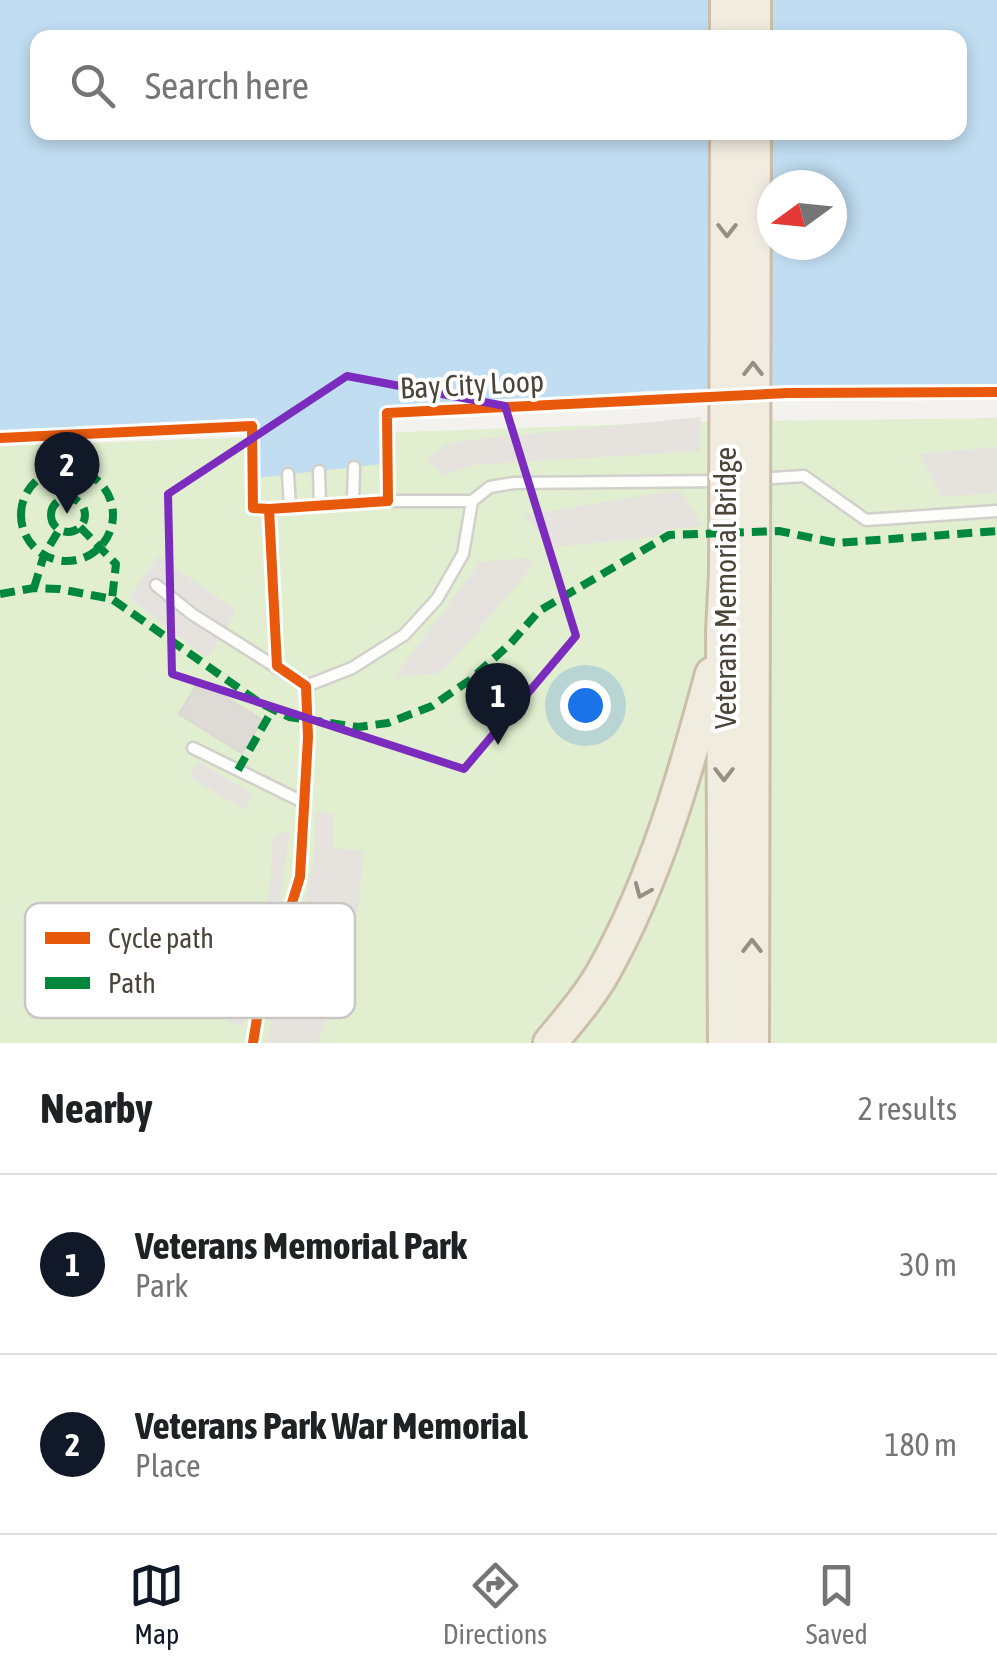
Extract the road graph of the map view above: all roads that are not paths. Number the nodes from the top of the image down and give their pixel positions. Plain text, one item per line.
1 (728, 0) edge
2 (754, 0) edge
3 (727, 30) edge
4 (754, 30) edge
5 (727, 140) edge
6 (754, 140) edge
7 (354, 467) dead end
8 (319, 471) dead end
9 (288, 474) dead end
10 (472, 500) junction
11 (353, 503) junction
12 (320, 505) junction
13 (290, 507) junction
14 (997, 511) edge
15 (739, 572) junction
16 (156, 585) dead end
17 (723, 631) junction
18 (277, 666) junction
19 (306, 686) junction
20 (193, 748) dead end
21 (304, 802) junction
22 (292, 903) edge
23 (257, 1018) edge
24 (252, 1043) edge
25 (550, 1043) edge
26 (726, 1043) edge
27 (752, 1043) edge

1 - 3 highway
2 - 4 highway
5 -> 15 highway, Veterans Memorial Bridge, bridge
15 -> 6 highway, Veterans Memorial Bridge, bridge
7 - 11 lane
8 - 12 lane
9 - 13 lane
10 - 11 lane
10 - 14 lane
10 - 19 lane
11 - 12 lane
12 - 13 lane
13 - 18 lane
15 - 17 highway, Veterans Memorial Bridge
27 -> 15 highway, Veterans Memorial Bridge
16 - 18 lane
17 -> 25 highway
17 -> 26 highway, Veterans Memorial Bridge
18 - 19 lane
19 - 21 lane
20 - 21 lane
21 - 22 lane
23 - 24 lane

